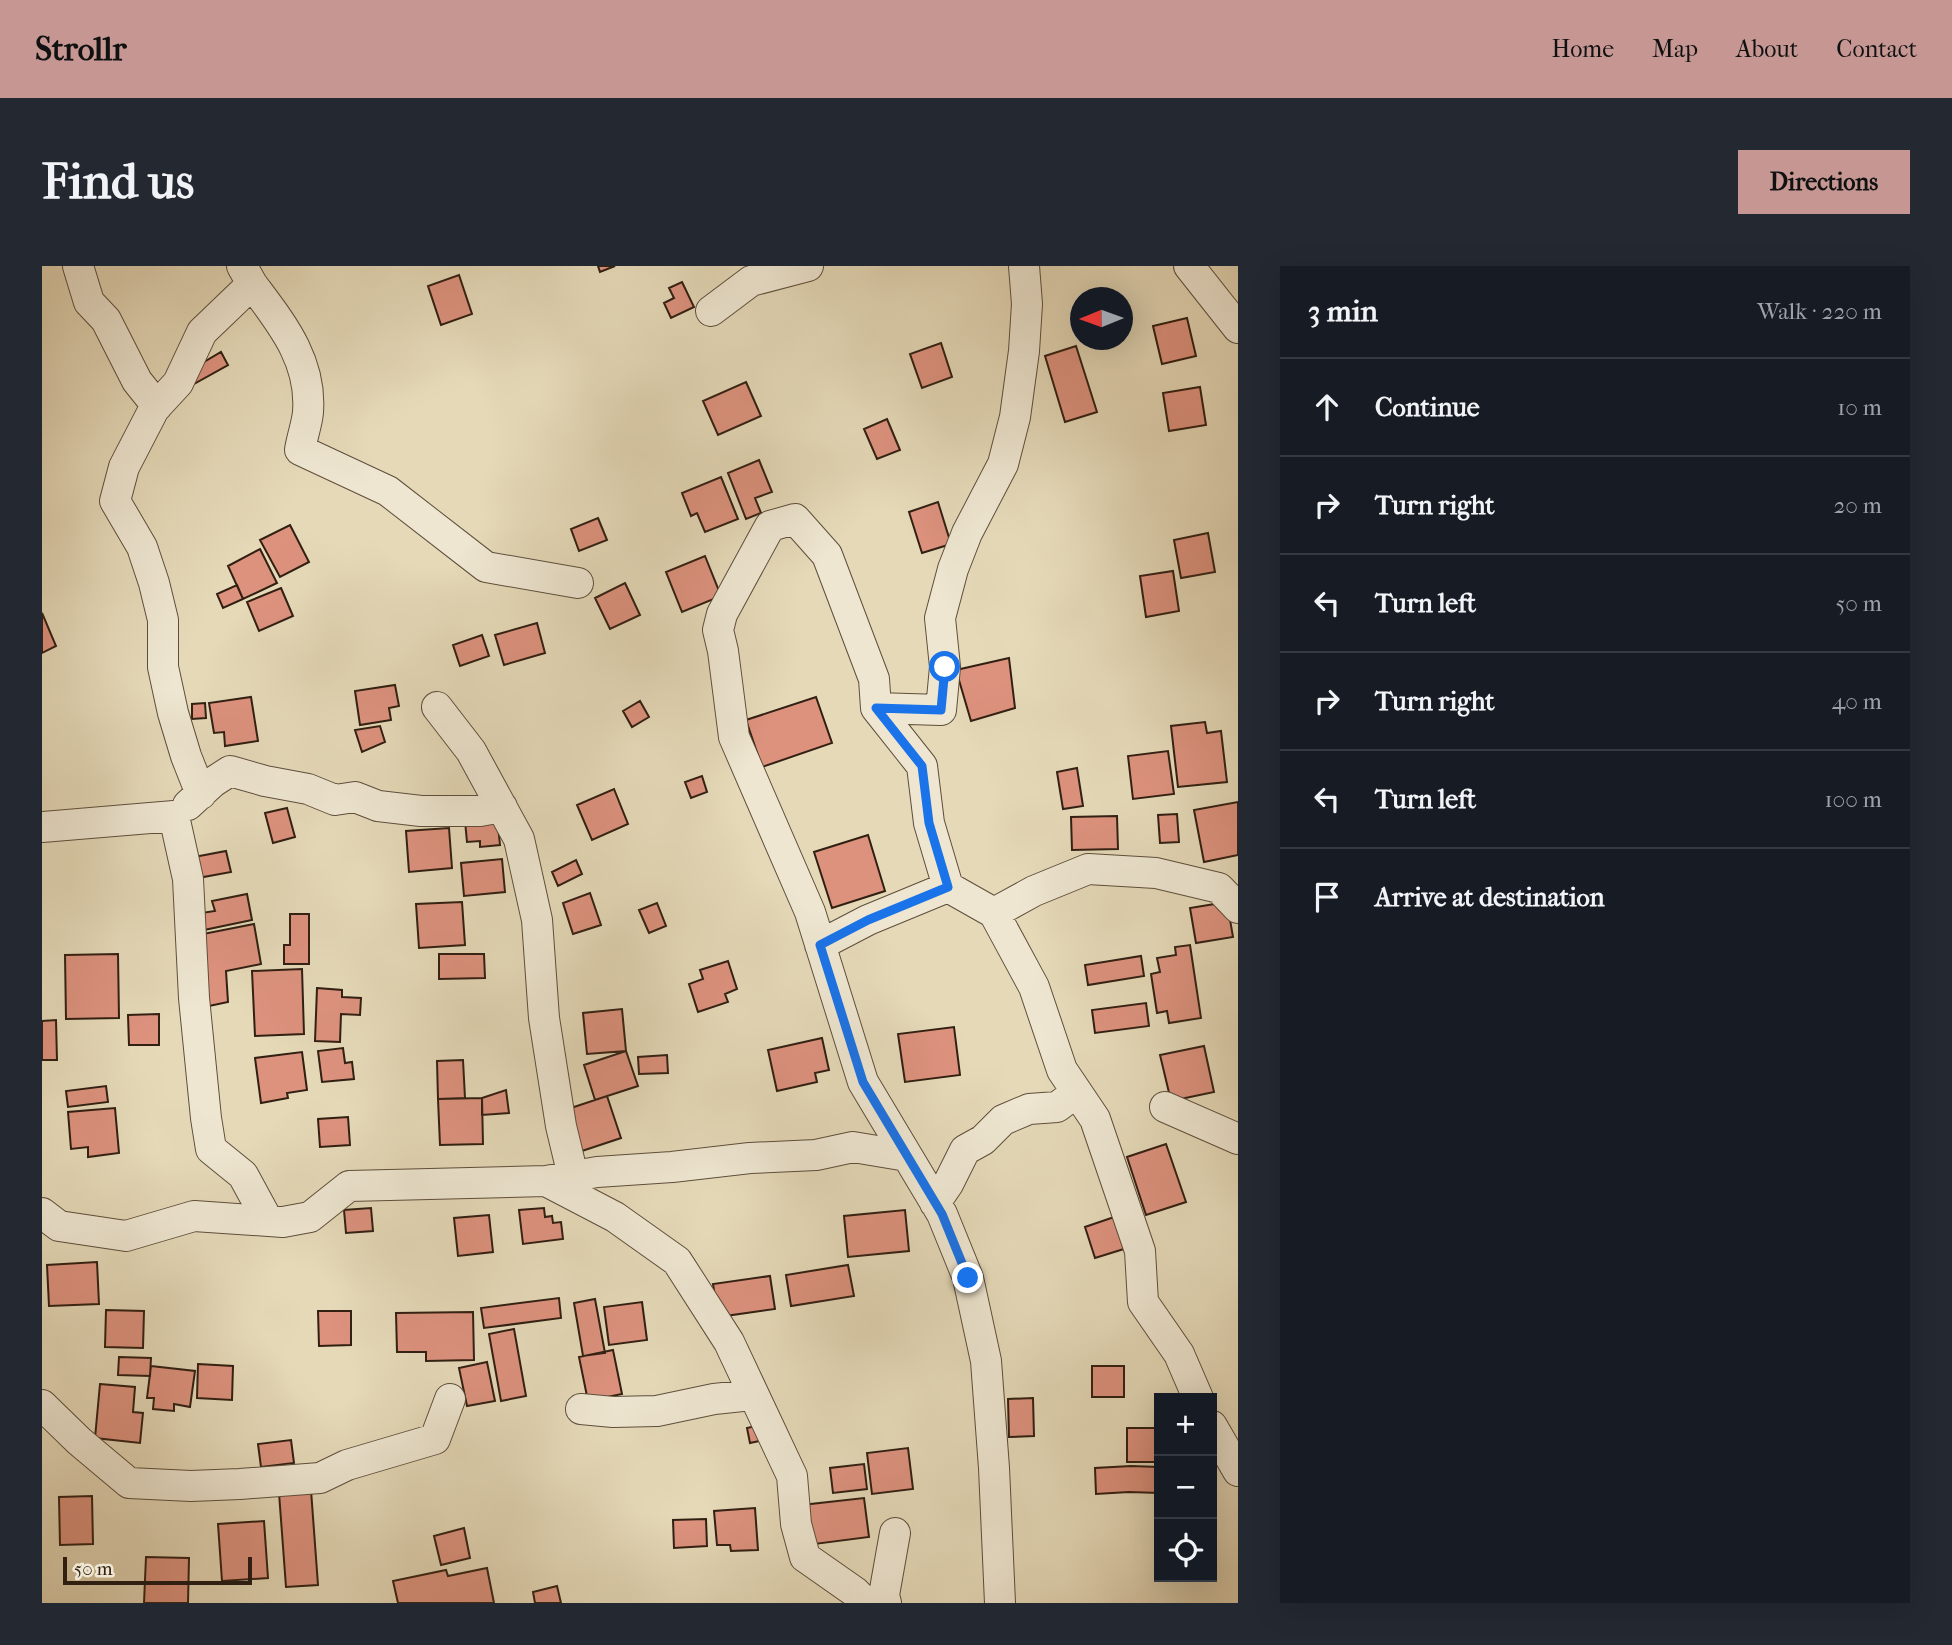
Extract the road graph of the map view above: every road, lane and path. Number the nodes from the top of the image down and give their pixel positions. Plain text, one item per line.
1 (78, 266) edge
2 (808, 266) edge
3 (1024, 266) edge
4 (1189, 266) edge
5 (247, 275) edge
6 (711, 311) dead end
7 (1238, 328) edge
8 (157, 406) junction
9 (578, 583) dead end
10 (437, 707) dead end
11 (876, 708) junction
12 (201, 794) junction
13 (502, 807) junction
14 (174, 816) junction
15 (42, 827) edge
16 (948, 887) junction
17 (1238, 908) edge
18 (994, 913) junction
19 (820, 945) junction
20 (1077, 1092) junction
21 (1165, 1107) dead end
22 (1238, 1139) edge
23 (907, 1156) junction
24 (559, 1179) junction
25 (935, 1203) junction
26 (268, 1221) junction
27 (48, 1227) edge
28 (1196, 1393) edge
29 (752, 1395) junction
30 (450, 1399) dead end
31 (42, 1405) edge
32 (580, 1409) dead end
33 (1217, 1435) edge
34 (1238, 1471) edge
35 (894, 1534) dead end
36 (866, 1603) edge
37 (886, 1603) edge
38 (1000, 1603) edge

1 - 8 street
2 - 6 street
3 - 11 street
4 - 7 street
5 - 8 street
5 - 9 street
8 - 12 street
10 - 13 street
11 - 16 street
11 - 19 street
12 - 13 street
12 - 14 street
13 - 24 street
14 - 15 street
14 - 26 street
16 - 18 street
16 - 19 street
17 - 18 street
18 - 20 street
19 - 23 street
20 - 25 street
20 - 28 street
21 - 22 street
23 - 24 street
23 - 25 street
24 - 26 street
24 - 29 street
25 - 38 street
26 - 27 street
29 - 32 street
29 - 36 street
30 - 31 street
33 - 34 street
35 - 37 street

